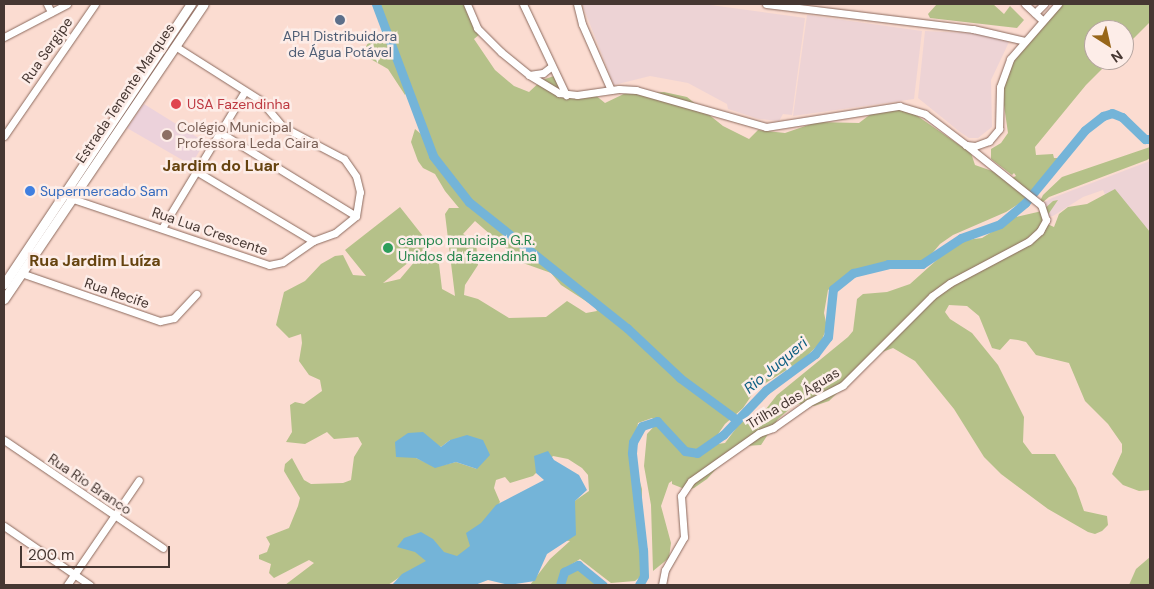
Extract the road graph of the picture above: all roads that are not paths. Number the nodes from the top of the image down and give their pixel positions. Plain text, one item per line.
1 (47, 4) edge
2 (67, 4) edge
3 (95, 4) edge
4 (191, 4) edge
5 (204, 4) edge
6 (467, 4) edge
7 (522, 4) edge
8 (577, 4) edge
9 (766, 4) edge
10 (825, 4) edge
11 (1025, 4) edge
12 (1044, 4) edge
13 (1058, 4) edge
14 (819, 11) junction
15 (51, 12) junction
16 (1035, 13) junction
17 (1042, 20) junction
18 (4, 37) edge
19 (1025, 41) junction
20 (175, 46) junction
21 (552, 66) junction
22 (529, 75) junction
23 (611, 90) junction
24 (245, 91) junction
25 (566, 95) junction
26 (220, 133) junction
27 (4, 136) edge
28 (966, 145) junction
29 (196, 171) junction
30 (70, 198) junction
31 (356, 216) junction
32 (162, 228) junction
33 (313, 241) junction
34 (21, 273) junction
35 (4, 284) edge
36 (196, 294) dead end
37 (4, 299) edge
38 (4, 440) edge
39 (139, 480) dead end
40 (114, 515) junction
41 (4, 526) edge
42 (163, 548) dead end
43 (74, 574) junction
44 (67, 585) edge
45 (90, 585) edge
46 (662, 585) edge

1 - 15 street
2 - 15 street
3 - 27 street, Rua Sergipe
4 - 35 main road, Estrada Tenente Marques
5 - 20 main road, Estrada Tenente Marques
6 - 22 street
7 - 21 street
8 - 23 street
9 - 14 street
10 - 14 street
11 - 16 street
12 - 16 street
13 - 17 street
14 - 19 street
15 - 18 street
16 - 17 street
17 - 19 street
19 - 28 street
20 - 24 street
20 - 30 main road, Estrada Tenente Marques
21 - 22 street
21 - 25 street
22 - 25 street
23 - 25 street
23 - 28 street
24 - 26 street
24 - 31 street
26 - 29 street
26 - 31 street
28 - 46 street, Trilha das Águas
29 - 32 street
29 - 33 street
30 - 32 street, Rua Lua Crescente
30 - 34 main road, Estrada Tenente Marques
31 - 33 street, Rua Lua Crescente
32 - 33 street, Rua Lua Crescente
34 - 36 street, Rua Recife
34 - 37 main road, Estrada Tenente Marques
38 - 40 street, Rua Rio Branco
39 - 40 street
40 - 42 street, Rua Rio Branco
40 - 43 street
41 - 43 street
43 - 44 street
43 - 45 street

